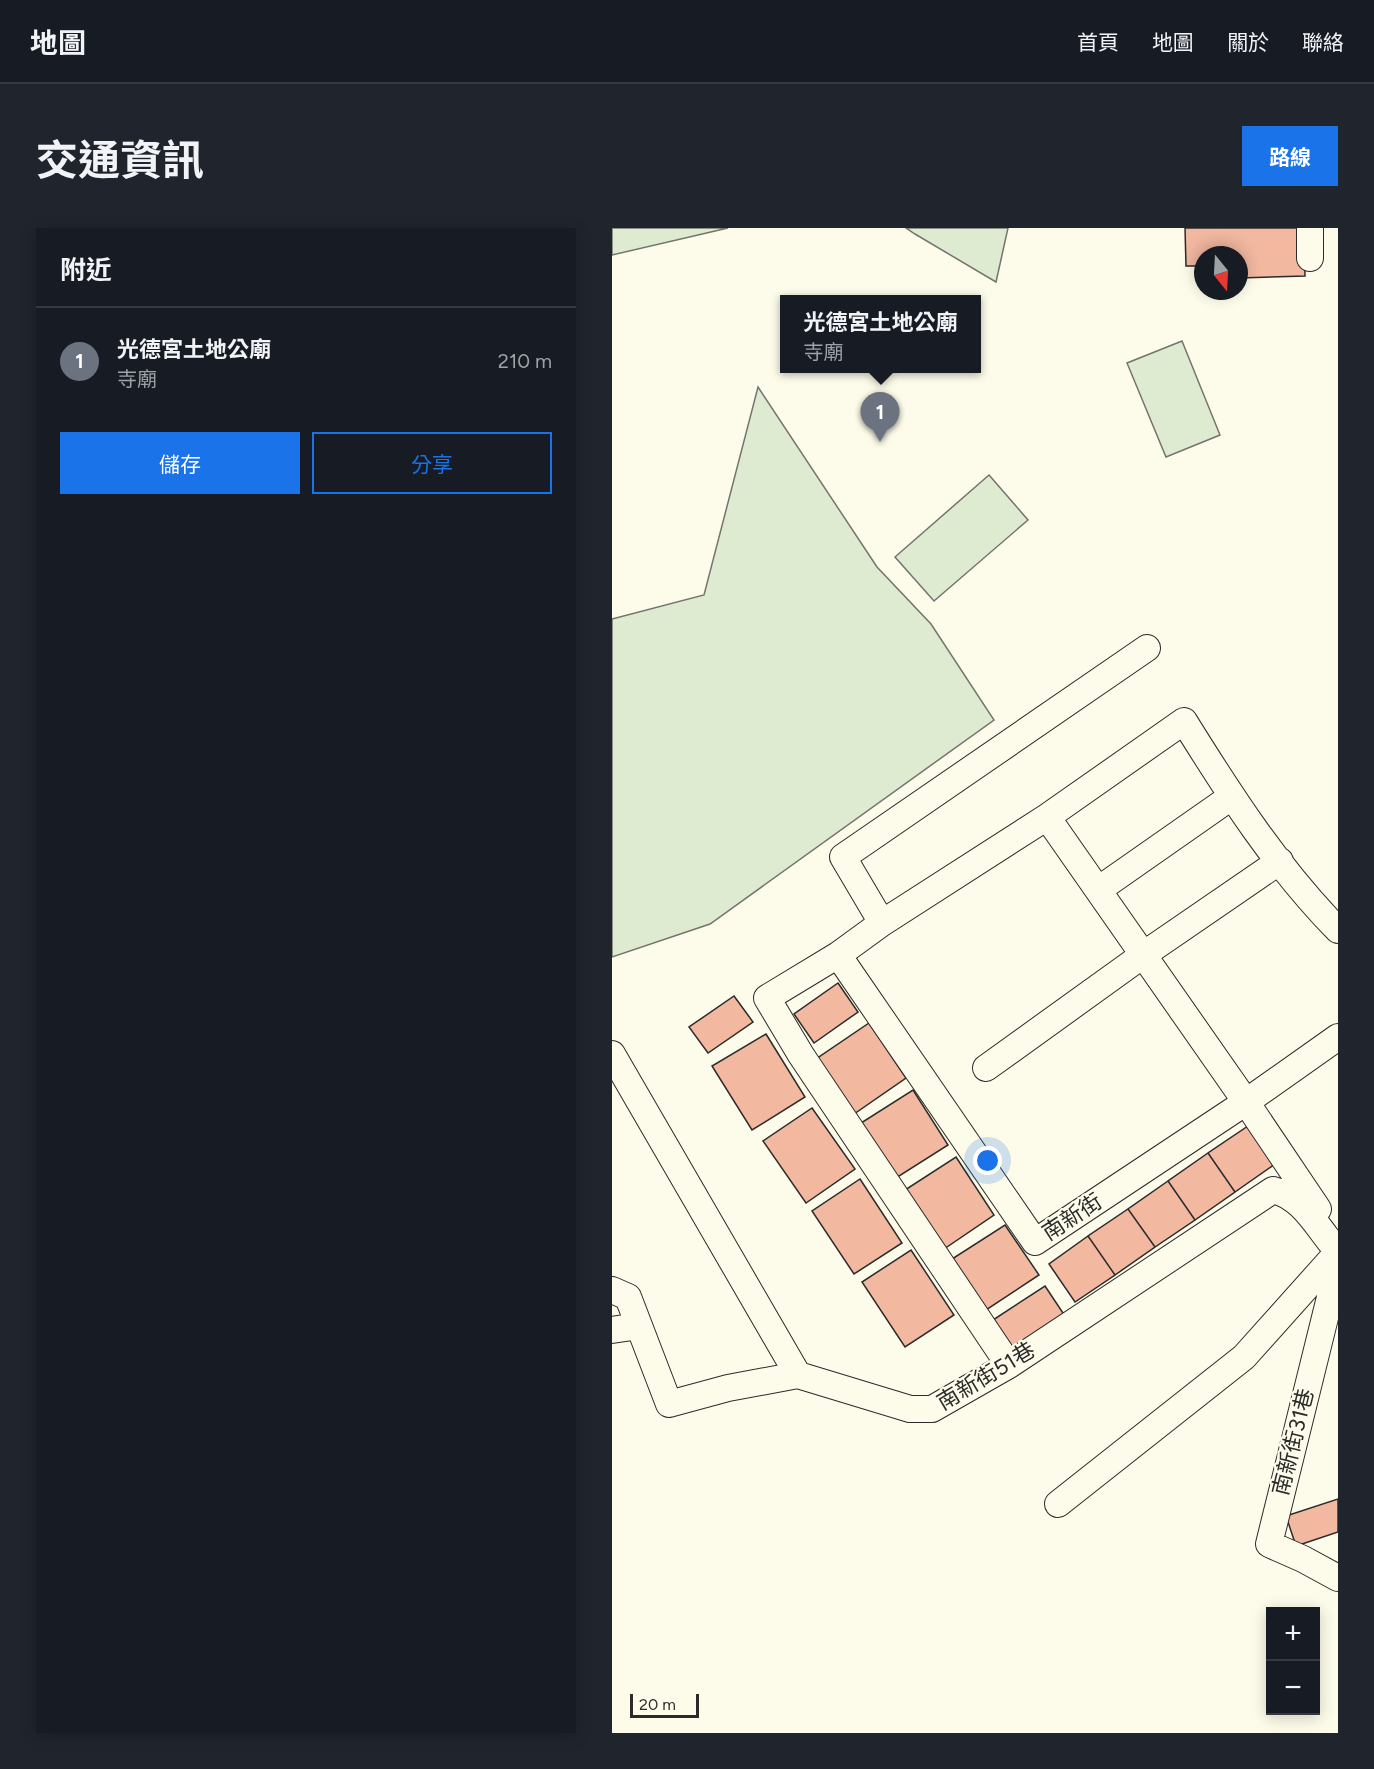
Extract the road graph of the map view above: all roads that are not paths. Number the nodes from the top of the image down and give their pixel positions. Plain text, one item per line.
1 (1310, 228) edge
2 (1310, 258) dead end
3 (1147, 648) dead end
4 (1231, 797) junction
5 (1047, 817) junction
6 (1280, 861) junction
7 (1098, 890) junction
8 (882, 923) junction
9 (1338, 930) edge
10 (838, 954) junction
11 (1143, 955) junction
12 (1338, 1037) edge
13 (612, 1053) edge
14 (986, 1068) dead end
15 (1246, 1102) junction
16 (1338, 1240) edge
17 (1338, 1245) edge
18 (1338, 1252) edge
19 (1338, 1265) edge
20 (612, 1290) edge
21 (639, 1326) junction
22 (612, 1330) edge
23 (1009, 1365) junction
24 (798, 1375) junction
25 (1058, 1504) dead end
26 (1338, 1578) edge

1 - 2 street
3 - 8 street
4 - 5 street
4 - 6 street
4 - 7 street
5 - 7 street
5 - 8 street
6 - 9 street
6 - 11 street
7 - 11 street
8 - 10 street
10 - 15 street, 南新街
10 - 23 street
11 - 14 street
11 - 15 street
12 - 15 street, 南新街
13 - 24 street
15 - 16 street
17 - 23 street, 南新街51巷
18 - 25 street
19 - 26 street, 南新街31巷
20 - 21 street
21 - 22 street
21 - 24 street
23 - 24 street, 南新街51巷

